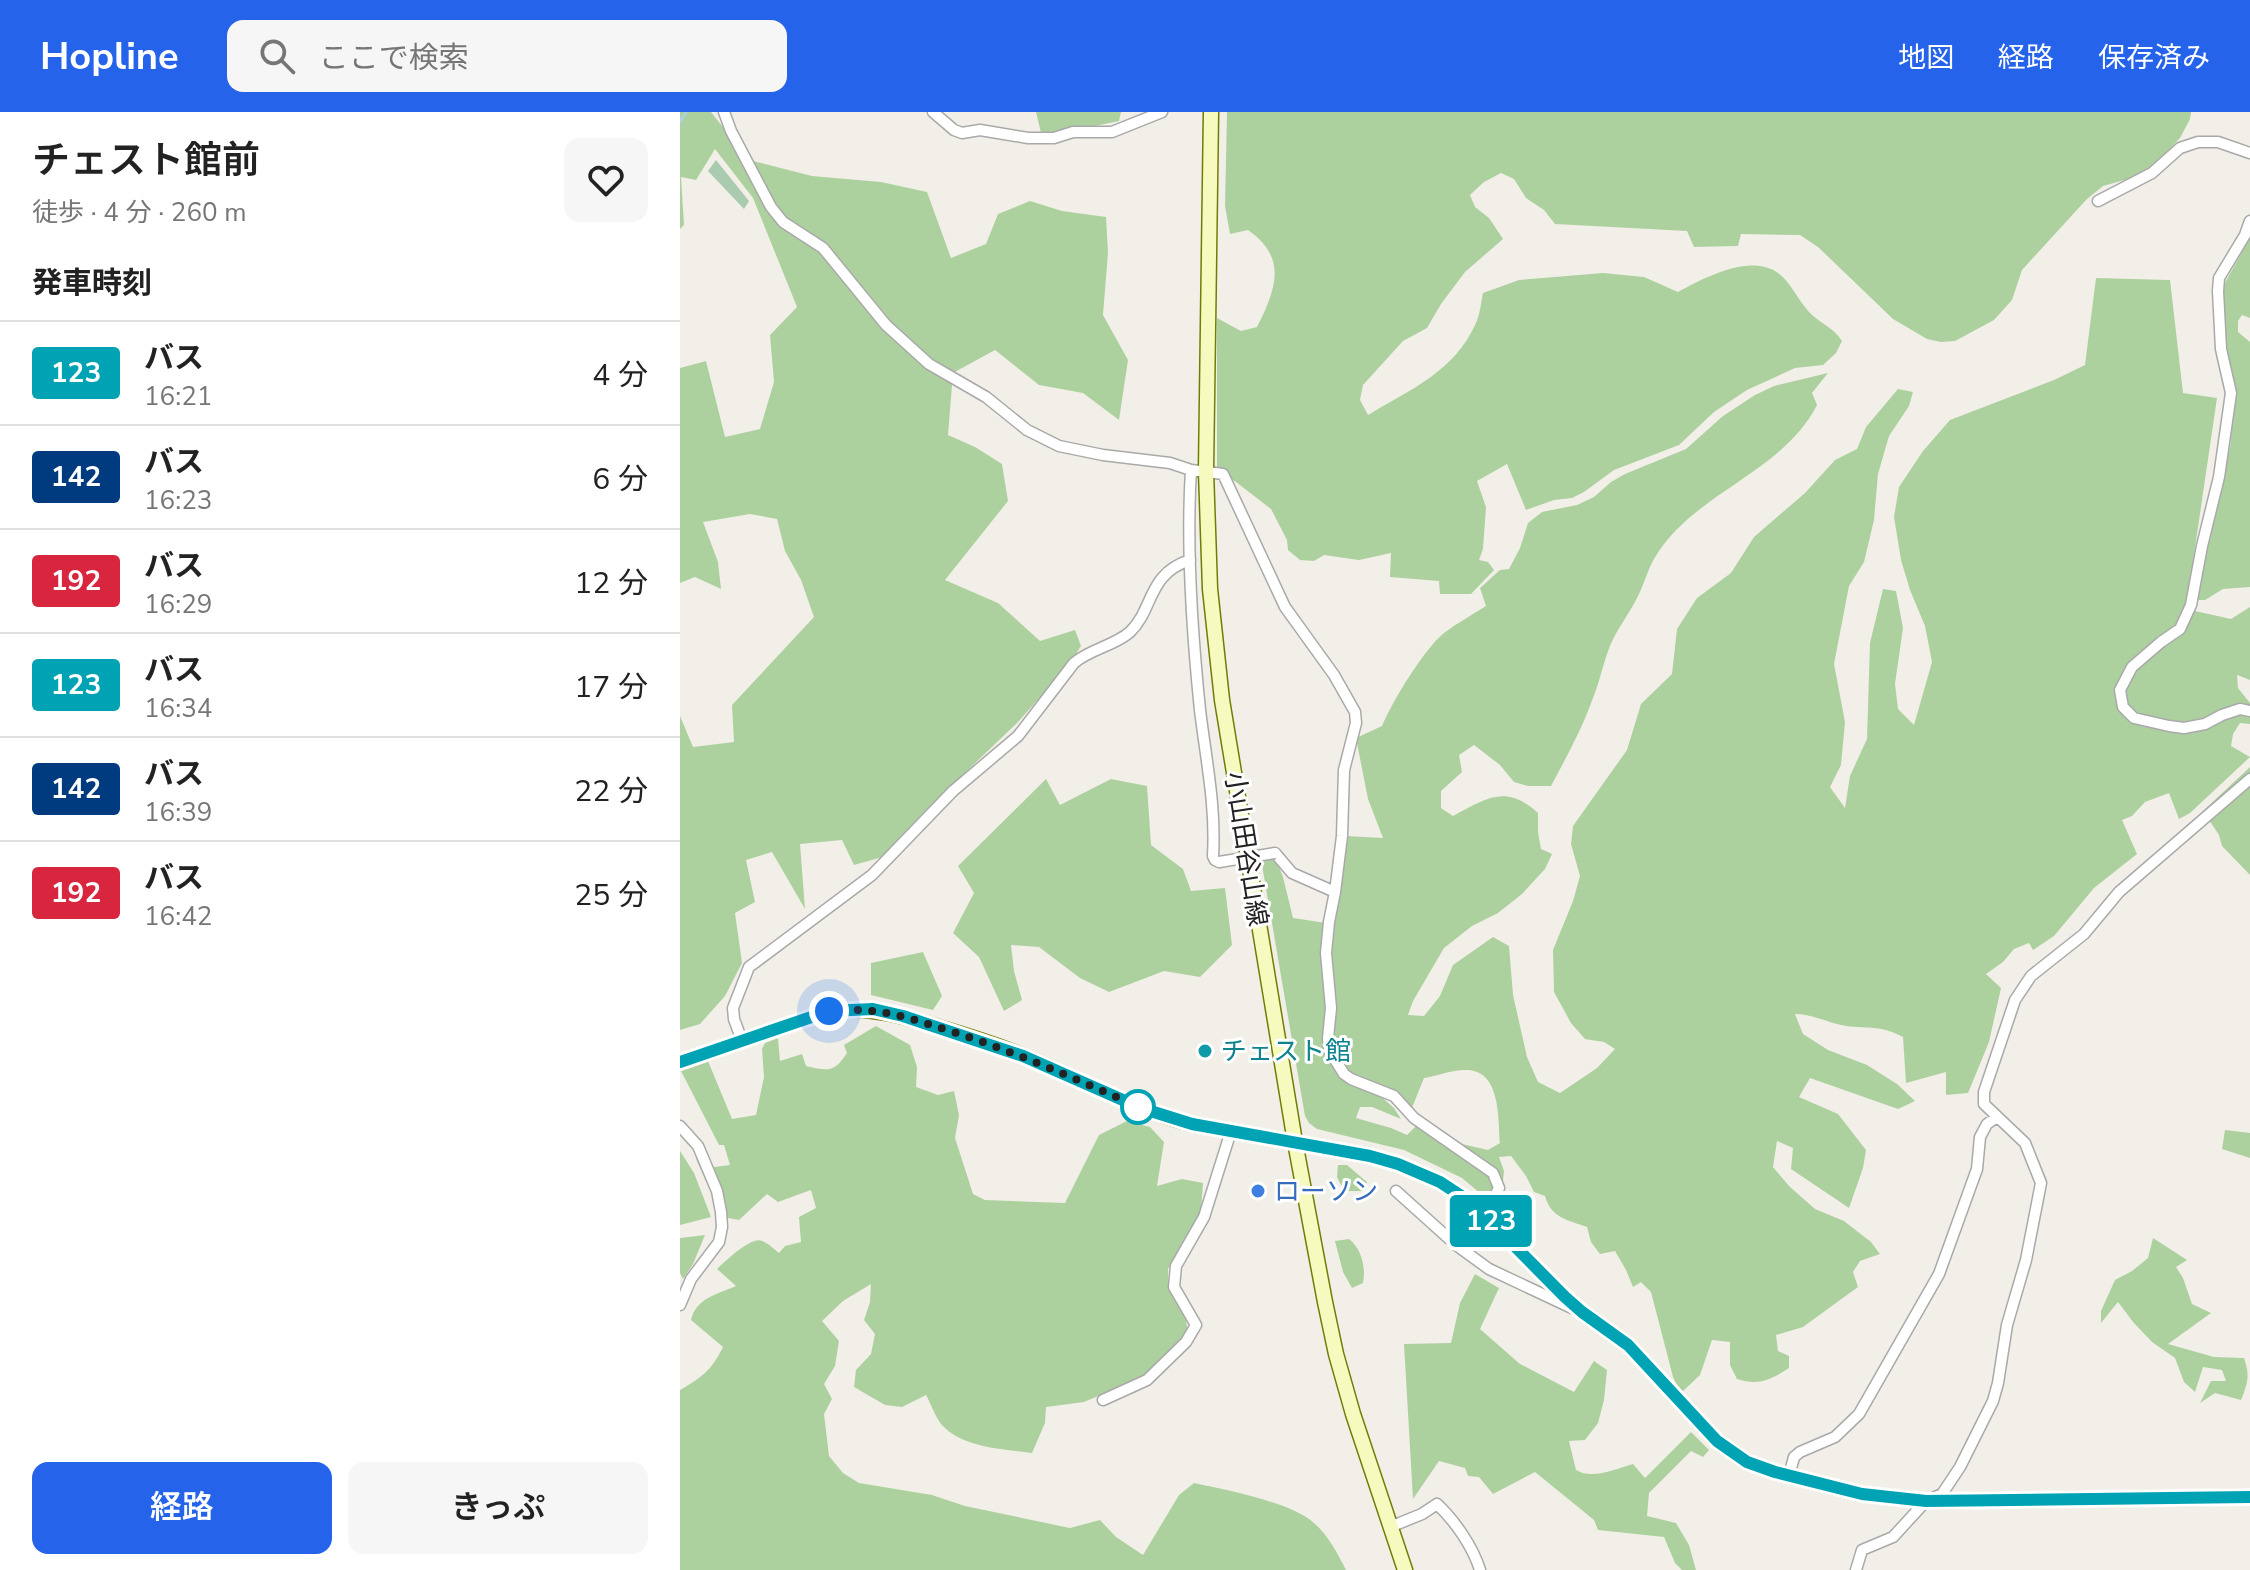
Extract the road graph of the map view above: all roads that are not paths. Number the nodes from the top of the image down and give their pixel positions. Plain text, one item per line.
1 (724, 112) edge
2 (933, 112) edge
3 (1162, 112) edge
4 (1211, 112) edge
5 (2250, 153) edge
6 (2098, 201) dead end
7 (2250, 221) edge
8 (1198, 471) junction
9 (1190, 560) junction
10 (2250, 711) edge
11 (2250, 779) edge
12 (1335, 892) junction
13 (742, 1041) junction
14 (680, 1062) edge
15 (1997, 1117) junction
16 (680, 1126) edge
17 (1231, 1131) junction
18 (1295, 1142) junction
19 (1396, 1191) dead end
20 (1483, 1213) junction
21 (1456, 1245) junction
22 (680, 1305) edge
23 (1582, 1312) junction
24 (1103, 1400) dead end
25 (1789, 1476) junction
26 (2250, 1497) edge
27 (1926, 1501) junction
28 (1390, 1527) junction
29 (1405, 1570) edge
30 (1480, 1570) edge
31 (1856, 1570) edge

1 - 8 street
2 - 3 street
4 - 8 main road, 小山田谷山線
5 - 6 street
7 - 10 street
8 - 9 street
8 - 12 street
8 - 18 main road, 小山田谷山線
9 - 12 street, bridge
9 - 13 street
11 - 15 street
12 - 20 street
13 - 14 main road
13 - 17 main road
15 - 25 street
15 - 27 street
16 - 22 street
17 - 18 main road
17 - 24 street
18 - 20 main road
18 - 28 main road, 小山田谷山線
19 - 21 street
20 - 21 street
20 - 23 main road
21 - 23 street
23 - 25 main road
25 - 27 main road
26 - 27 main road
27 - 31 street
28 - 29 main road, 小山田谷山線
28 - 30 street

